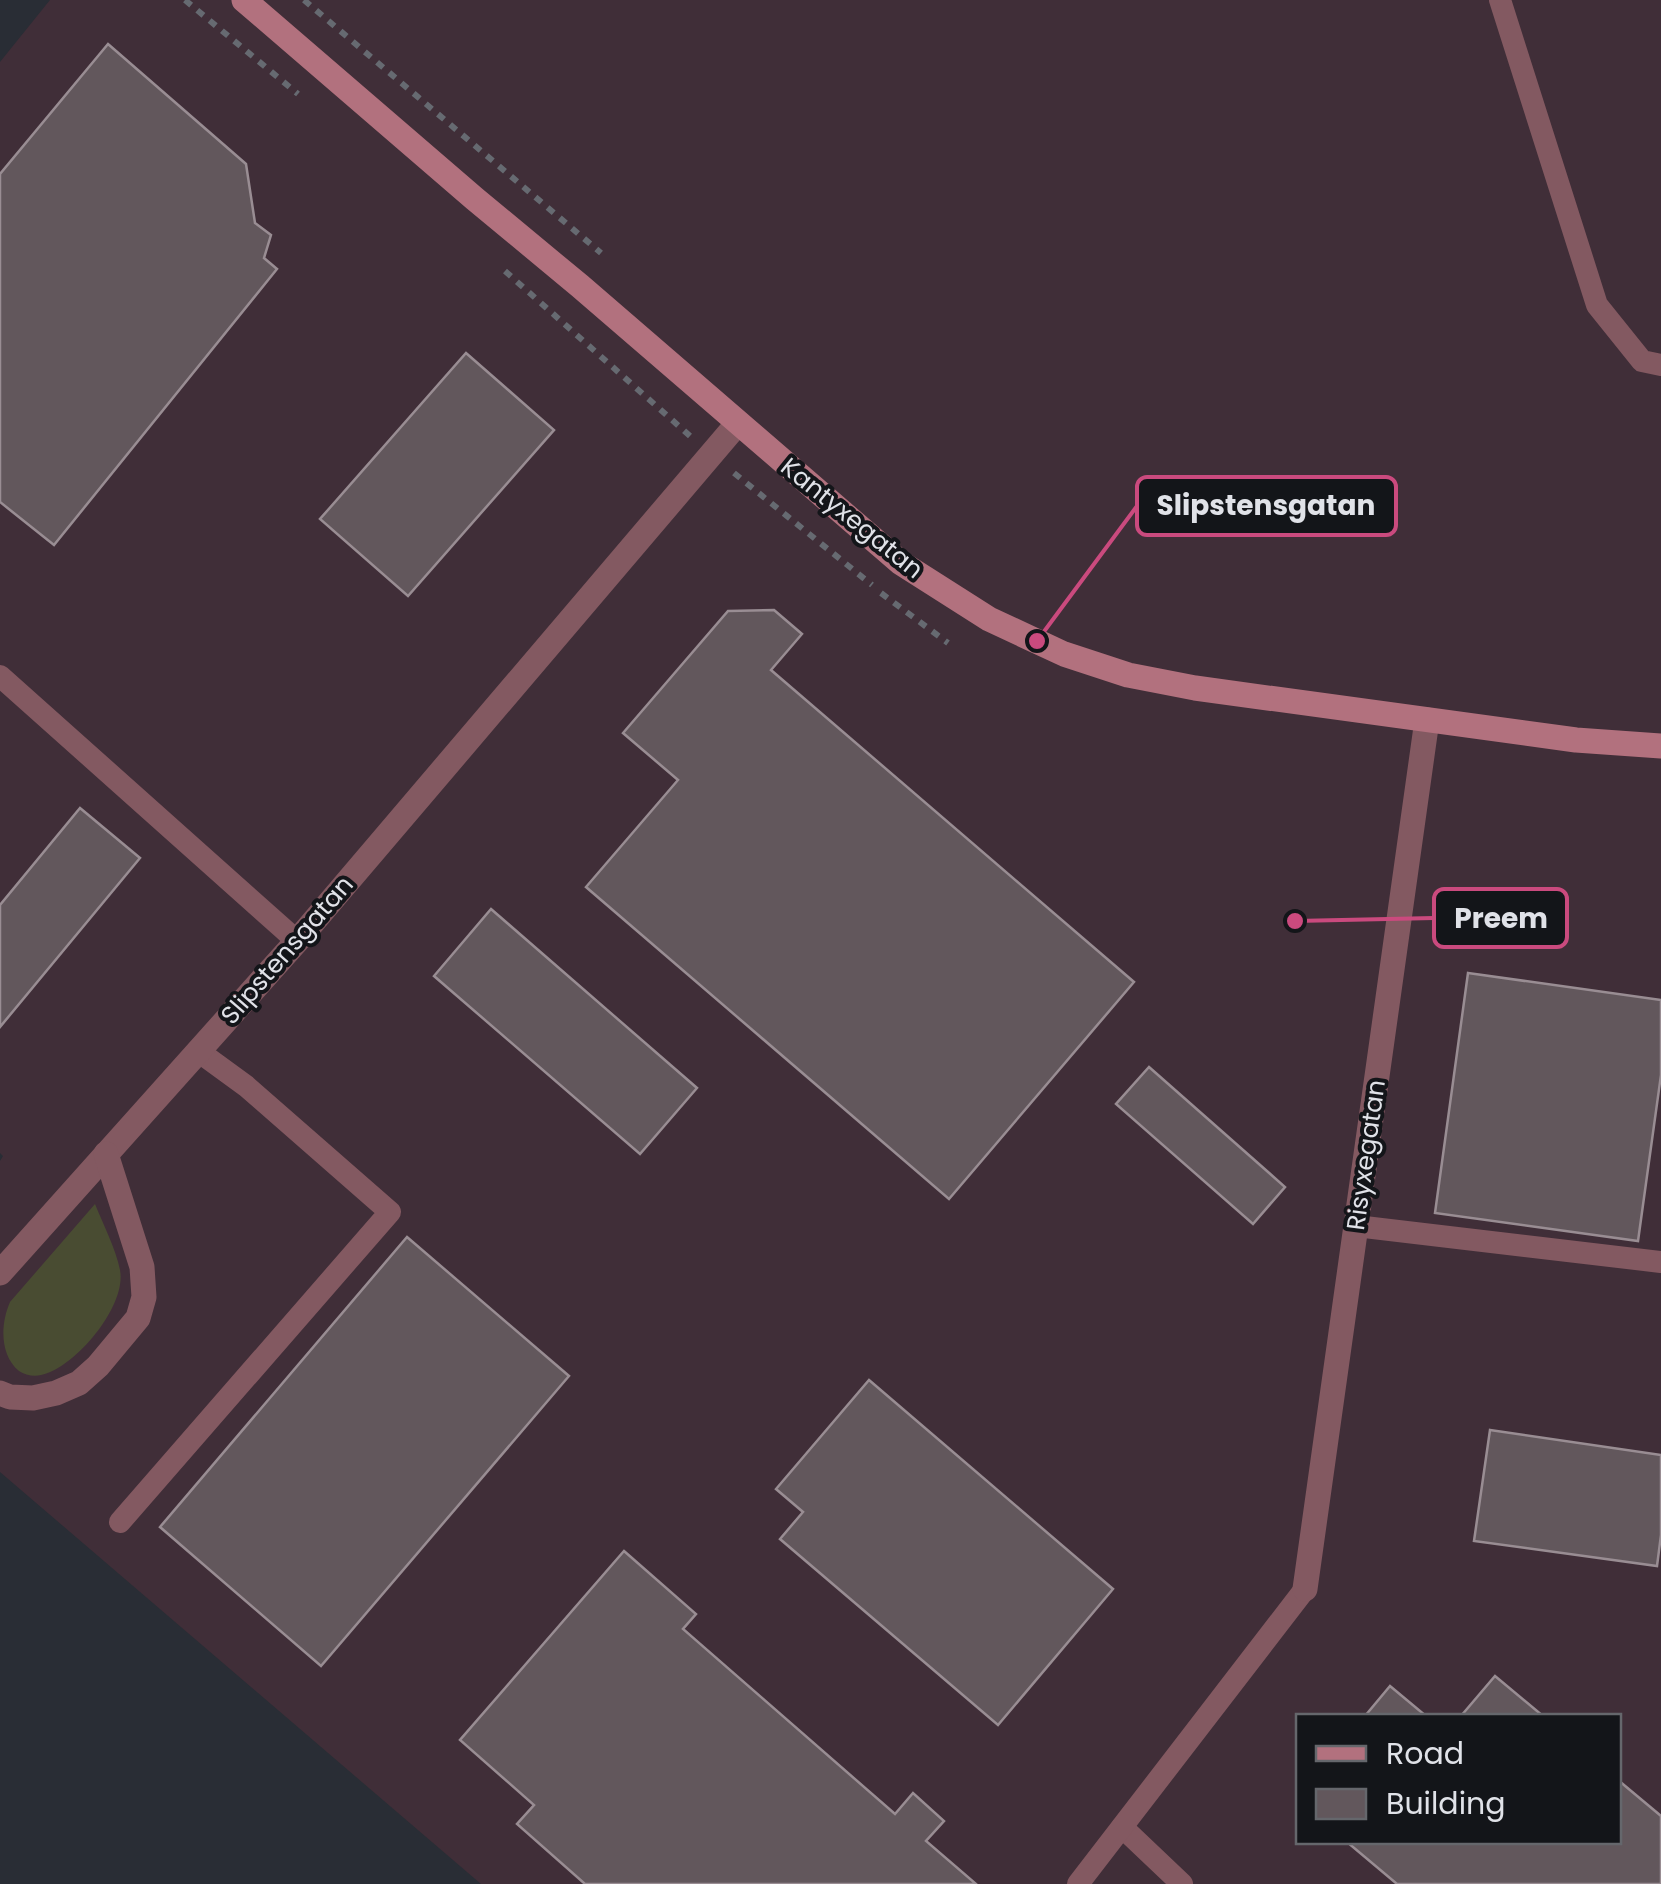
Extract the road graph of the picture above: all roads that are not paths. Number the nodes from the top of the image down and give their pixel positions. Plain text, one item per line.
1 (244, 0) edge
2 (1500, 0) edge
3 (1661, 365) edge
4 (738, 424) junction
5 (0, 676) edge
6 (1426, 720) junction
7 (1661, 746) edge
8 (297, 941) junction
9 (198, 1051) junction
10 (106, 1154) junction
11 (1356, 1226) junction
12 (1661, 1262) edge
13 (0, 1274) edge
14 (0, 1392) edge
15 (120, 1522) dead end
16 (1305, 1589) joint
17 (1122, 1828) junction
18 (1078, 1884) edge
19 (1182, 1884) edge

1 - 4 street, Kantyxegatan
2 - 3 lane
4 - 6 street, Kantyxegatan
4 - 8 street, Slipstensgatan
5 - 8 lane
6 - 7 street, Kantyxegatan
6 - 11 street, Risyxegatan
8 - 9 street, Slipstensgatan
9 - 10 street, Slipstensgatan
9 - 15 lane
10 - 13 street, Slipstensgatan
10 - 14 street
11 - 12 lane
11 - 16 street, Risyxegatan
16 - 17 lane
17 - 18 lane
17 - 19 lane

